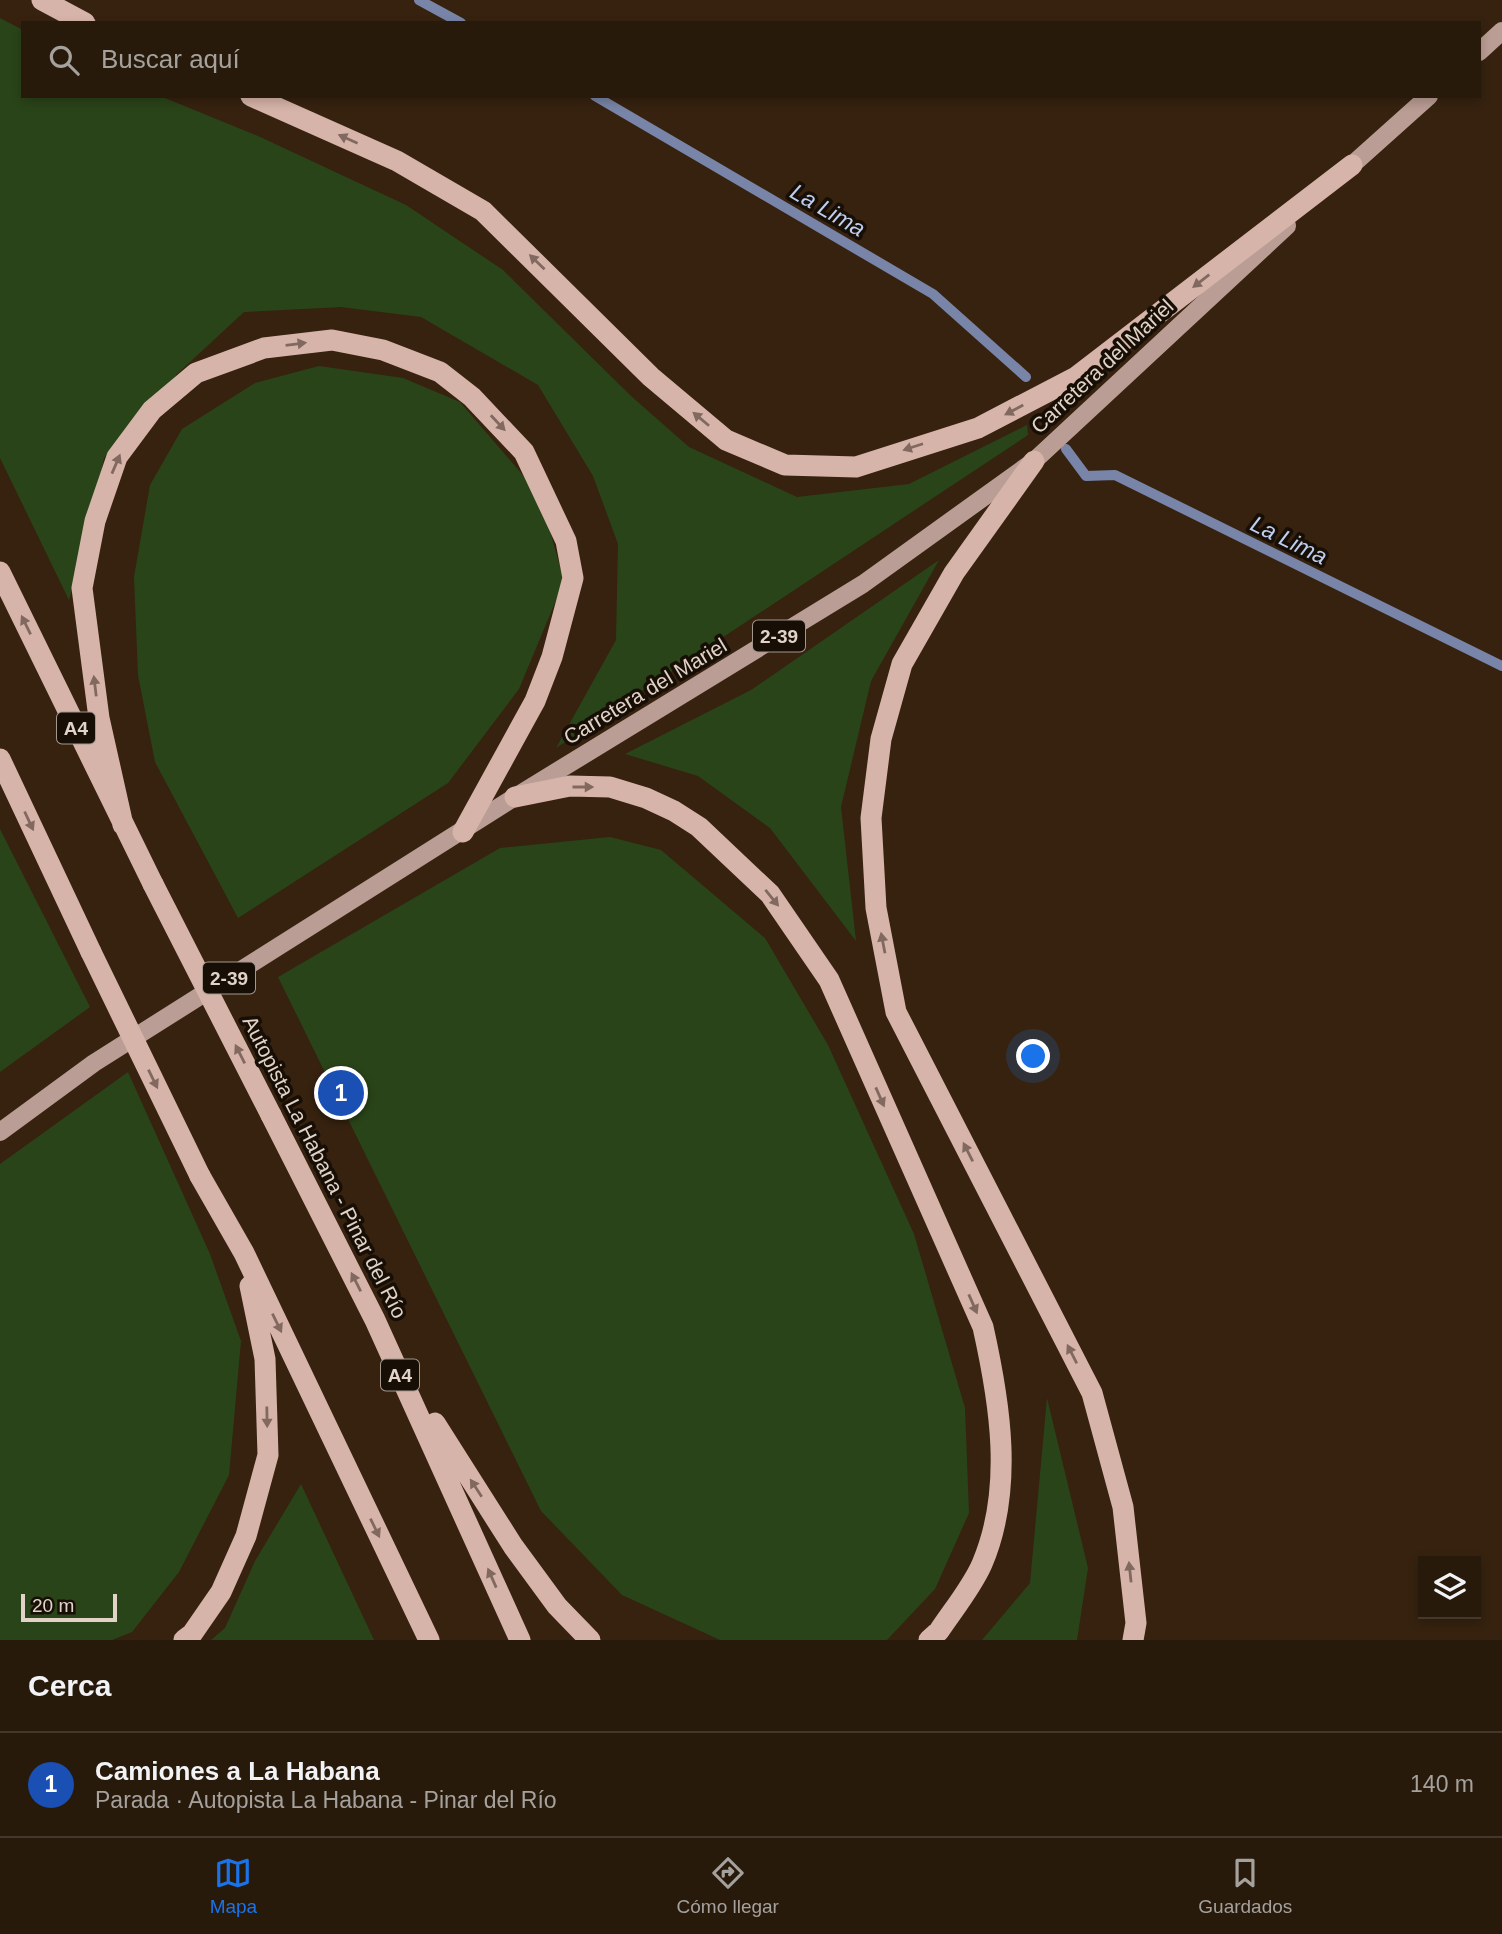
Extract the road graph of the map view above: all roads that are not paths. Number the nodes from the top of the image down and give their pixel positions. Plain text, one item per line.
1 (42, 0) edge
2 (81, 21) edge
3 (1502, 31) edge
4 (1481, 50) edge
5 (255, 98) edge
6 (1427, 98) edge
7 (1352, 165) junction
8 (1034, 461) junction
9 (0, 572) edge
10 (0, 760) edge
11 (515, 797) junction
12 (123, 825) junction
13 (463, 832) junction
14 (0, 1132) edge
15 (244, 1253) junction
16 (376, 1320) junction
17 (184, 1640) edge
18 (429, 1640) edge
19 (520, 1640) edge
20 (590, 1640) edge
21 (929, 1640) edge
22 (1133, 1640) edge

1 - 2 highway
3 - 4 main road
7 -> 5 highway
6 - 7 main road, Carretera del Mariel / 2-39
7 - 8 main road, Carretera del Mariel / 2-39
8 - 11 main road, Carretera del Mariel / 2-39
22 -> 8 highway
12 -> 9 highway, Autopista La Habana - Pinar del Río / A4
10 -> 15 highway, bridge
11 - 13 main road, Carretera del Mariel / 2-39
11 -> 21 highway
12 -> 13 highway
16 -> 12 highway, Autopista La Habana - Pinar del Río / A4, bridge
13 - 14 main road, Carretera del Mariel / 2-39
15 -> 17 highway
15 -> 18 highway
19 -> 16 highway, Autopista La Habana - Pinar del Río / A4
20 -> 16 highway

